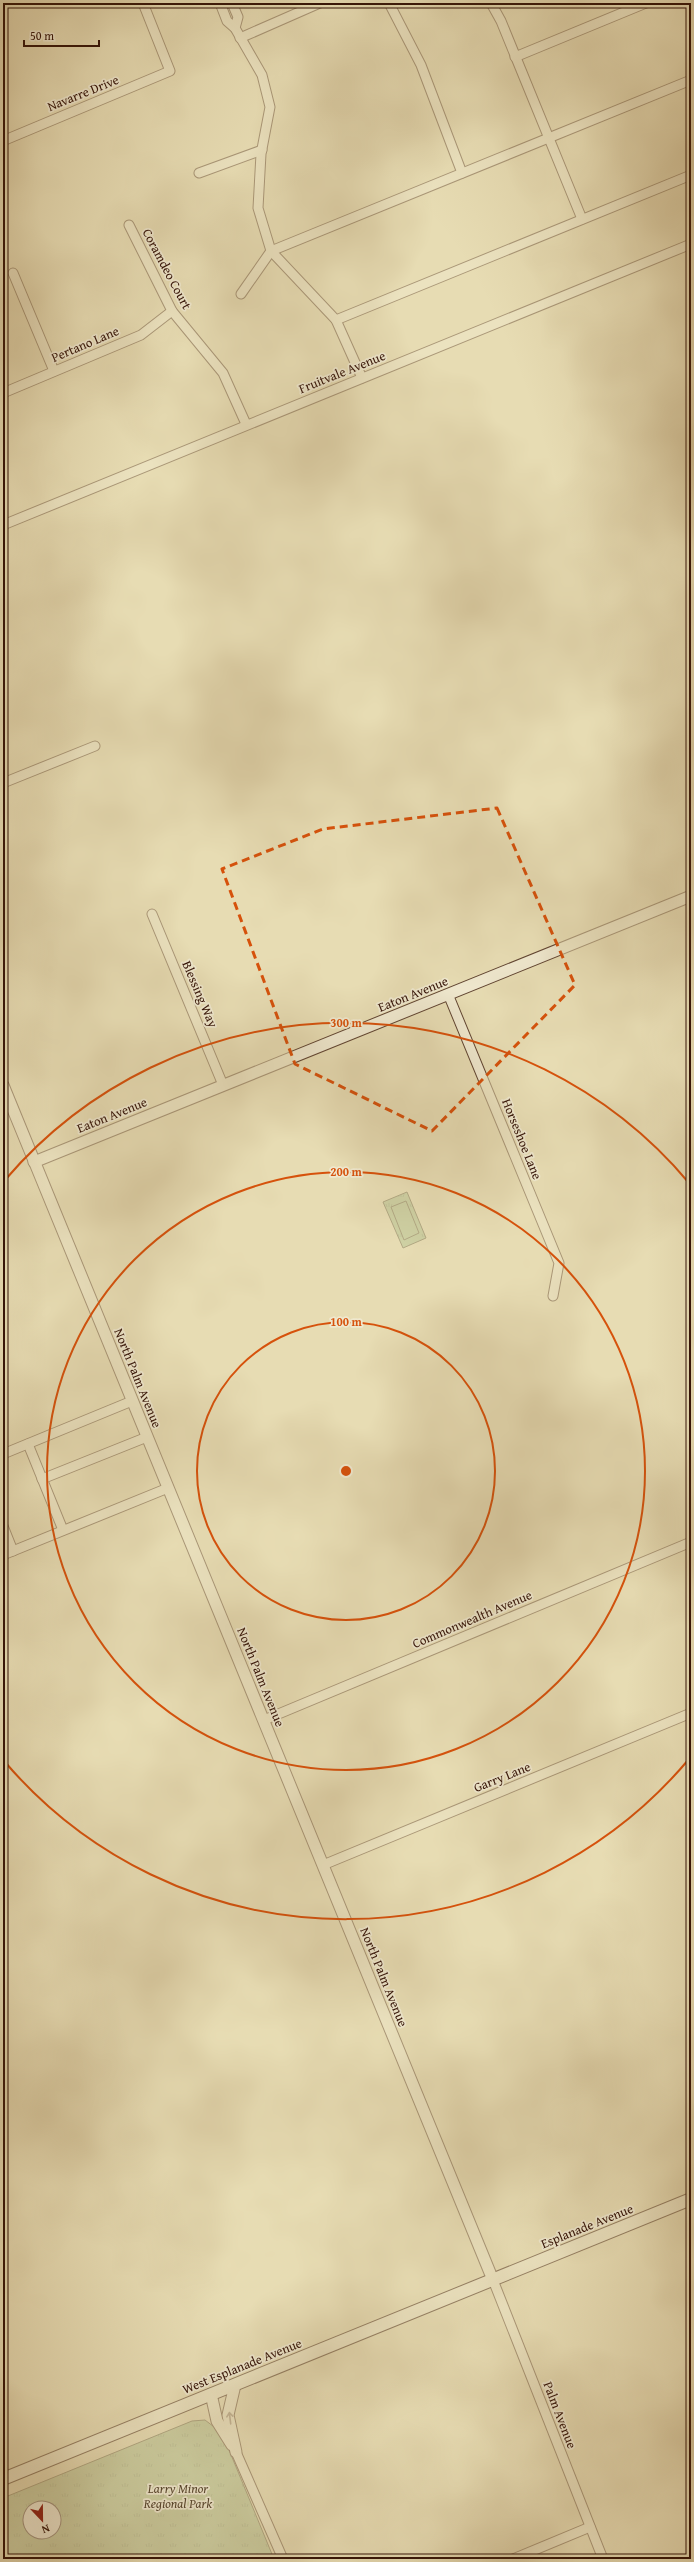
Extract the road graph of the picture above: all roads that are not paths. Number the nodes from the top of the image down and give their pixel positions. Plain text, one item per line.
1 (143, 3) edge
2 (220, 3) edge
3 (232, 3) edge
4 (320, 3) edge
5 (389, 3) edge
6 (491, 3) edge
7 (646, 3) edge
8 (235, 28) junction
9 (240, 38) junction
10 (515, 57) junction
11 (691, 80) edge
12 (4, 138) edge
13 (548, 138) junction
14 (262, 150) junction
15 (199, 173) dead end
16 (462, 173) junction
17 (691, 175) edge
18 (582, 219) junction
19 (129, 225) dead end
20 (691, 244) edge
21 (271, 251) junction
22 (13, 273) dead end
23 (241, 294) dead end
24 (172, 311) junction
25 (336, 320) junction
26 (54, 371) junction
27 (362, 378) junction
28 (3, 393) edge
29 (246, 424) junction
30 (3, 525) edge
31 (95, 746) dead end
32 (3, 783) edge
33 (691, 896) edge
34 (152, 914) dead end
35 (448, 994) junction
36 (223, 1085) junction
37 (3, 1086) edge
38 (34, 1162) junction
39 (553, 1296) dead end
40 (132, 1401) junction
41 (147, 1437) junction
42 (28, 1444) junction
43 (3, 1454) edge
44 (42, 1479) junction
45 (168, 1488) junction
46 (3, 1526) edge
47 (63, 1530) junction
48 (691, 1542) edge
49 (13, 1551) junction
50 (3, 1555) edge
51 (691, 1713) edge
52 (264, 1720) junction
53 (323, 1865) junction
54 (691, 2199) edge
55 (493, 2280) junction
56 (235, 2385) junction
57 (211, 2394) junction
58 (236, 2452) junction
59 (3, 2479) edge
60 (590, 2527) junction
61 (283, 2559) edge
62 (513, 2559) edge
63 (603, 2559) edge

1 - 12 street, Navarre Drive
2 - 8 street
3 - 8 street
4 - 9 street
5 - 16 street
6 - 10 street
7 - 10 street
8 - 9 street
9 - 14 street
10 - 13 street
11 - 13 street
13 - 16 street
13 - 18 street
14 - 15 street
14 - 21 street
16 - 21 street
17 - 18 street
18 - 25 street
19 - 24 street, Coramdeo Court
20 - 27 street, Fruitvale Avenue
21 - 23 street
21 - 25 street
22 - 26 street
24 - 26 street, Pertano Lane
24 - 29 street, Coramdeo Court
25 - 27 street
26 - 28 street, Pertano Lane
27 - 29 street, Fruitvale Avenue
29 - 30 street, Fruitvale Avenue
31 - 32 street
33 - 35 street, Eaton Avenue
34 - 36 street, Blessing Way
35 - 36 street, Eaton Avenue
35 - 39 street, Horseshoe Lane
36 - 38 street, Eaton Avenue
37 - 38 street, North Palm Avenue
38 - 40 street, North Palm Avenue
40 - 41 street, North Palm Avenue
40 - 42 street
41 - 44 street
41 - 45 street, North Palm Avenue
42 - 43 street
42 - 44 street
44 - 47 street
45 - 47 street
45 - 52 street, North Palm Avenue
46 - 49 street
47 - 49 street
48 - 52 street, Commonwealth Avenue
49 - 50 street
51 - 53 street, Garry Lane
52 - 53 street, North Palm Avenue
53 - 55 street, North Palm Avenue
54 - 55 main road, Esplanade Avenue
55 - 56 main road, West Esplanade Avenue
55 - 60 street, Palm Avenue
56 - 57 main road, West Esplanade Avenue
58 -> 56 street
57 - 58 street
57 - 59 main road, West Esplanade Avenue
58 - 61 street
60 - 62 street
60 - 63 street, Palm Avenue

